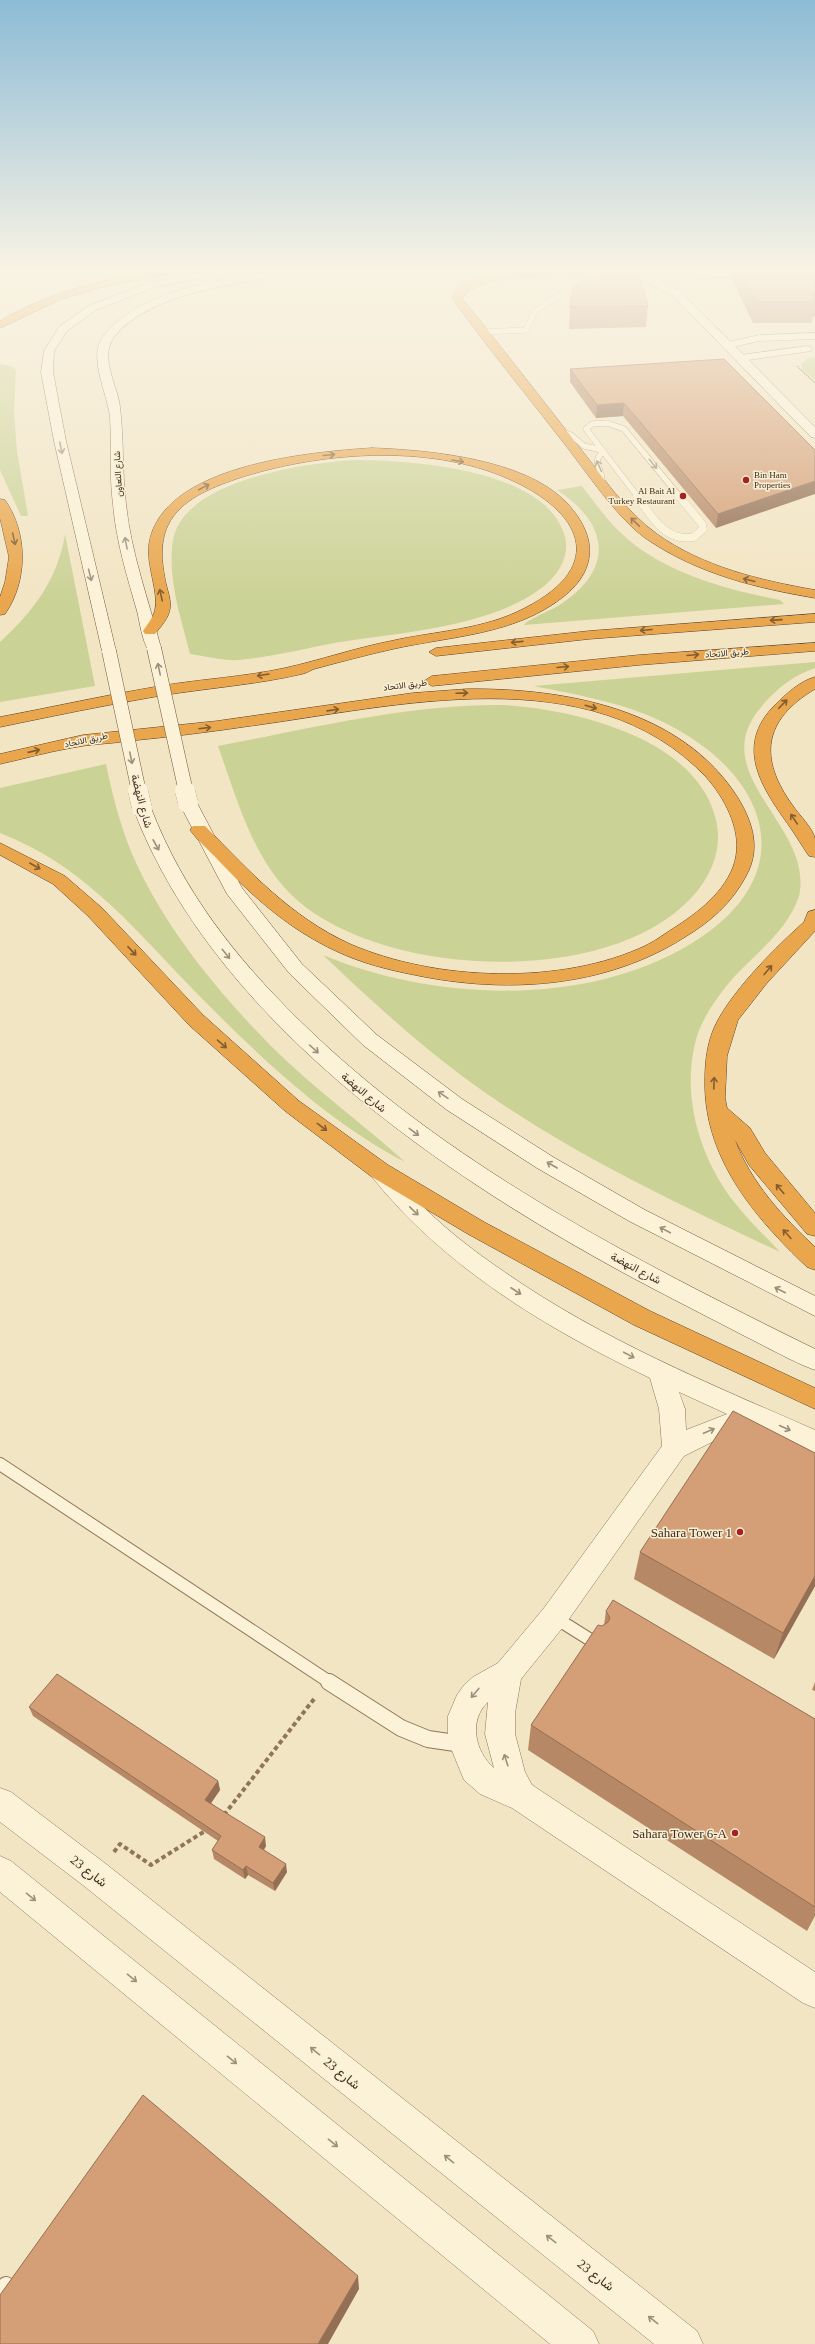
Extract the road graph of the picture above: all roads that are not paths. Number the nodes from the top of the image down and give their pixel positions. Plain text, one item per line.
1 (49, 381) edge
2 (109, 381) edge
3 (521, 381) edge
4 (764, 381) edge
5 (560, 431) junction
6 (815, 434) edge
7 (602, 451) junction
8 (602, 483) junction
9 (0, 502) edge
10 (815, 594) edge
11 (0, 611) edge
12 (815, 618) edge
13 (150, 631) junction
14 (815, 647) edge
15 (286, 672) junction
16 (815, 682) edge
17 (326, 696) dead end
18 (287, 701) dead end
19 (0, 722) edge
20 (68, 743) junction
21 (0, 759) edge
22 (199, 830) junction
23 (0, 848) edge
24 (815, 852) edge
25 (815, 916) edge
26 (716, 1110) junction
27 (380, 1170) junction
28 (815, 1228) edge
29 (815, 1261) edge
30 (815, 1307) edge
31 (815, 1360) edge
32 (661, 1372) junction
33 (815, 1399) edge
34 (756, 1415) junction
35 (815, 1442) edge
36 (675, 1448) junction
37 (0, 1464) edge
38 (554, 1617) junction
39 (597, 1644) edge
40 (508, 1674) junction
41 (462, 1744) junction
42 (522, 1796) junction
43 (0, 1803) edge
44 (0, 1872) edge
45 (815, 1991) edge
46 (580, 2344) edge
47 (684, 2344) edge

1 -> 31 main road, شارع النهضة, bridge
13 -> 2 main road, شارع التعاون
3 - 5 highway
4 - 6 main road
5 - 7 lane
5 - 8 highway
7 -> 7 lane
8 -> 7 lane
10 -> 8 highway
9 -> 11 highway
12 -> 15 highway
13 -> 15 highway
22 -> 13 main road, شارع التعاون, bridge
17 -> 14 highway, طريق الاتحاد
15 -> 19 highway
24 -> 16 highway
18 - 20 highway, طريق الاتحاد
21 -> 20 highway, طريق الاتحاد
20 -> 22 highway
30 -> 22 main road
23 -> 27 highway
26 -> 25 highway
28 -> 26 highway
29 -> 26 highway
27 -> 32 main road
27 - 33 highway
32 - 34 main road
32 - 36 main road
34 -> 35 main road
36 -> 34 main road
36 - 38 main road
37 - 41 lane
38 - 39 lane
38 - 40 main road
40 -> 41 main road
42 -> 40 main road
41 - 42 main road
42 - 45 main road
47 -> 43 main road, شارع 23
44 -> 46 main road

